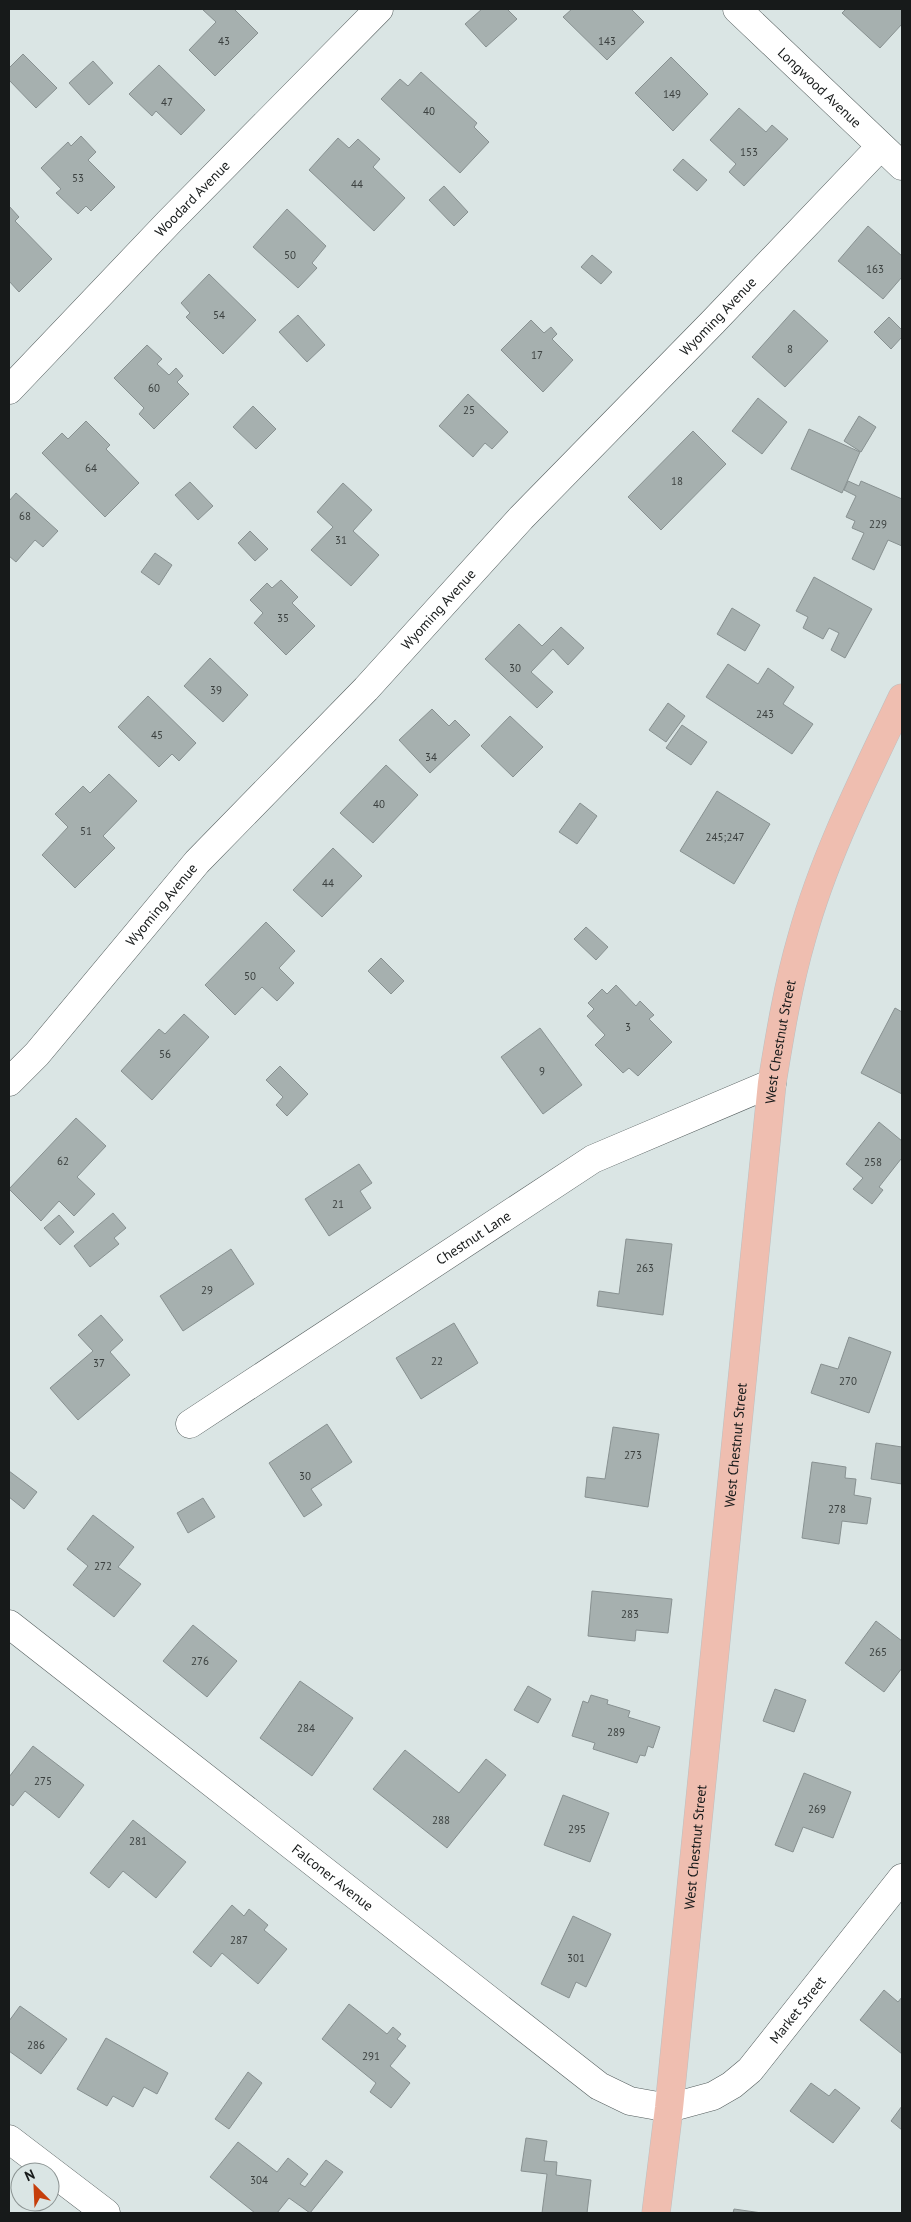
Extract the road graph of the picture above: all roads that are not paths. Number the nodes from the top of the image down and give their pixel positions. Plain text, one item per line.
1 (379, 9) edge
2 (738, 9) edge
3 (880, 147) junction
4 (902, 166) edge
5 (9, 390) edge
6 (902, 698) edge
7 (9, 1082) edge
8 (772, 1083) junction
9 (190, 1424) dead end
10 (9, 1624) edge
11 (902, 1878) edge
12 (669, 2108) junction
13 (9, 2139) edge
14 (106, 2213) edge
15 (656, 2213) edge

1 - 5 street, Woodard Avenue
2 - 3 street, Longwood Avenue
3 - 4 street, Longwood Avenue
3 - 7 street, Wyoming Avenue
6 - 8 main road, West Chestnut Street
8 - 9 street, Chestnut Lane
8 - 12 main road, West Chestnut Street
10 - 12 street, Falconer Avenue
11 - 12 street, Market Street
12 - 15 main road, West Chestnut Street
13 - 14 street

